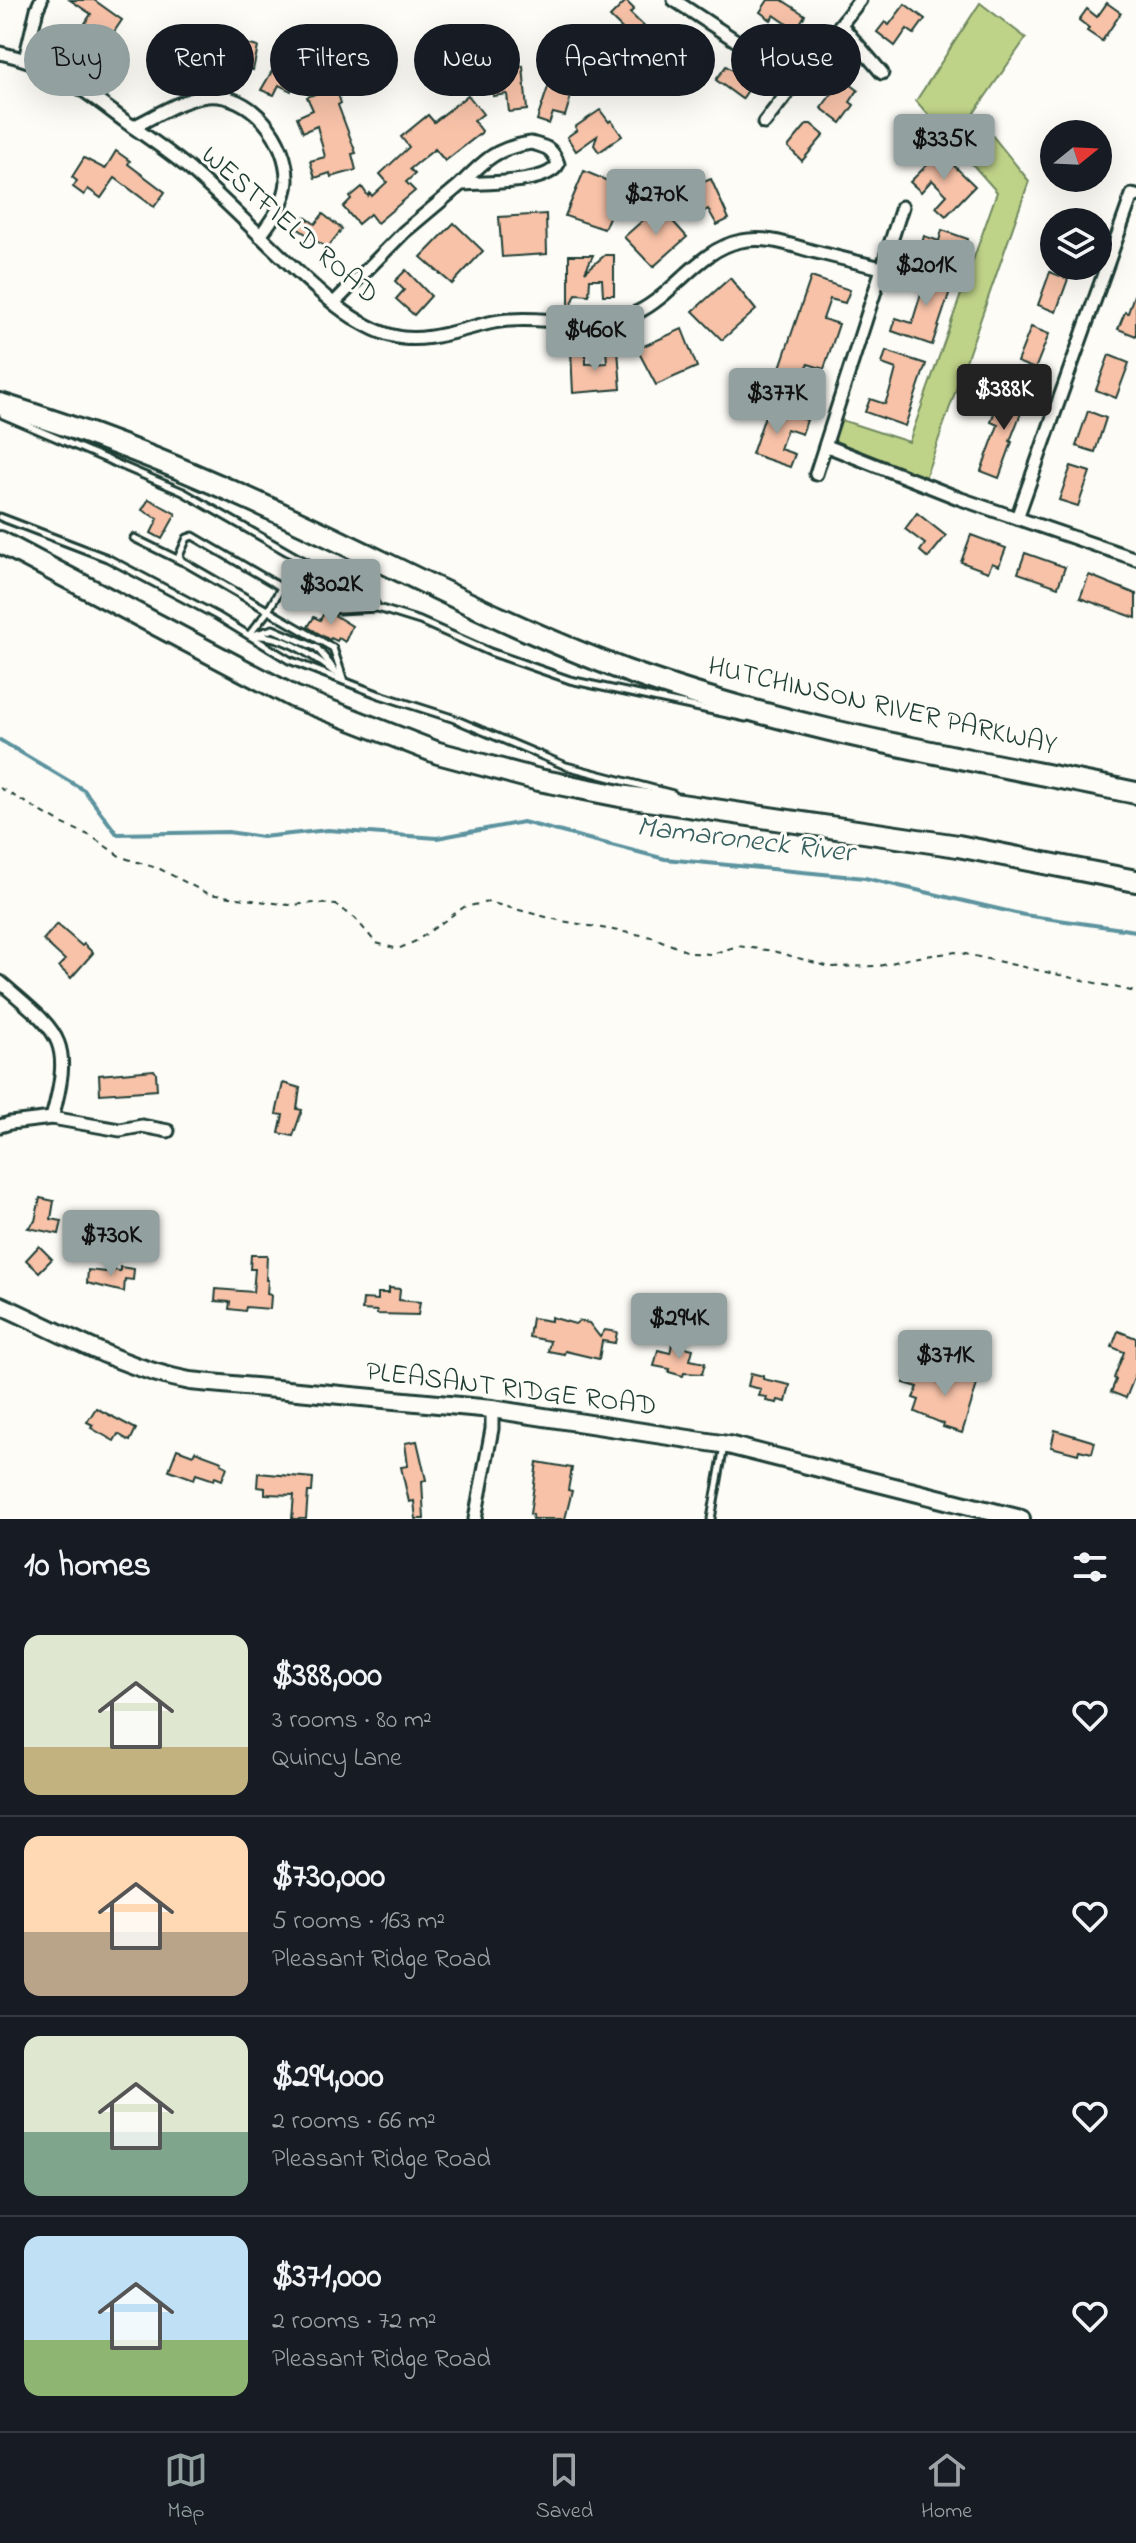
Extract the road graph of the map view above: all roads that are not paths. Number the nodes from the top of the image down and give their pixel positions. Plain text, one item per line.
1 (41, 0) edge
2 (674, 0) edge
3 (860, 0) edge
4 (34, 24) edge
5 (842, 24) edge
6 (731, 37) edge
7 (861, 48) edge
8 (0, 53) edge
9 (24, 59) edge
10 (882, 73) dead end
11 (91, 96) edge
12 (785, 96) edge
13 (764, 123) dead end
14 (133, 127) junction
15 (461, 184) junction
16 (1136, 196) edge
17 (902, 207) dead end
18 (260, 236) junction
19 (882, 268) junction
20 (335, 302) junction
21 (0, 404) edge
22 (0, 413) edge
23 (827, 446) junction
24 (816, 474) dead end
25 (0, 517) edge
26 (1017, 518) junction
27 (134, 538) dead end
28 (0, 542) edge
29 (298, 558) junction
30 (1136, 559) edge
31 (182, 561) junction
32 (282, 588) junction
33 (378, 608) junction
34 (268, 611) junction
35 (249, 636) junction
36 (344, 681) junction
37 (752, 719) dead end
38 (768, 722) dead end
39 (861, 737) junction
40 (1136, 793) edge
41 (754, 816) junction
42 (1136, 881) edge
43 (0, 982) edge
44 (52, 1118) junction
45 (0, 1126) edge
46 (168, 1131) dead end
47 (1, 1303) edge
48 (492, 1409) junction
49 (724, 1445) junction
50 (475, 1519) edge
51 (711, 1519) edge
52 (1021, 1519) edge

1 - 4 street
2 - 6 street
3 - 5 street
7 - 10 street
8 - 9 street, WESTFIELD ROAD
11 - 14 street, WESTFIELD ROAD
12 - 13 street
14 - 18 street, WESTFIELD ROAD
14 - 18 street
15 - 15 street
15 - 20 street
16 - 26 street
17 - 19 street
18 - 20 street, WESTFIELD ROAD
19 - 20 street, WESTFIELD ROAD
19 - 23 street
21 - 39 highway, HUTCHINSON RIVER PARKWAY
22 - 29 lane
23 - 24 street
23 - 26 street
25 - 35 lane
26 - 30 street
27 - 31 lane
28 - 41 highway
29 - 32 lane
29 - 33 lane
29 - 33 lane
29 - 33 lane
31 - 32 lane
31 - 34 lane
32 - 33 lane
32 - 34 lane
33 - 37 lane
34 - 35 lane
34 - 36 lane
35 - 36 lane
35 - 36 lane
36 - 41 lane
38 - 39 lane
39 - 40 highway, HUTCHINSON RIVER PARKWAY
41 - 42 highway
43 - 44 street
44 - 45 street
44 - 46 street
47 - 48 street, PLEASANT RIDGE ROAD
48 - 49 street, PLEASANT RIDGE ROAD
48 - 50 street
49 - 51 lane
49 - 52 street, PLEASANT RIDGE ROAD

